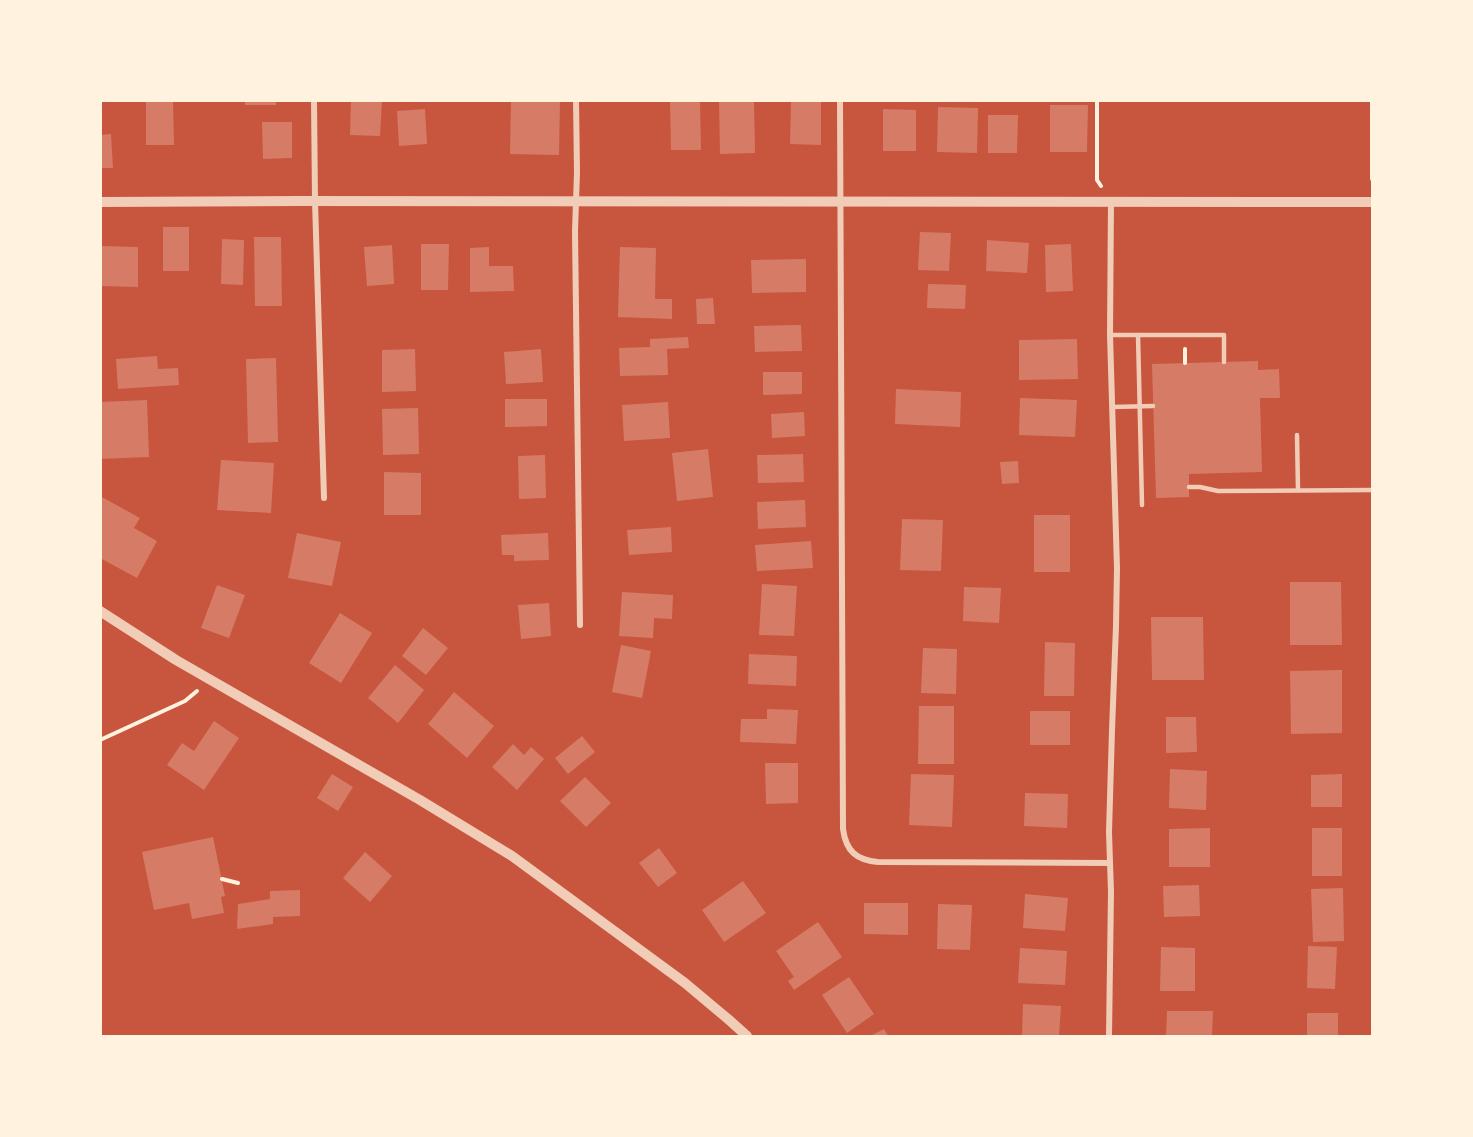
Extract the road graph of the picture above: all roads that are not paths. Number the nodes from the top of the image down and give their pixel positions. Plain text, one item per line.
1 (314, 100) edge
2 (576, 100) edge
3 (840, 100) edge
4 (315, 201) junction
5 (575, 201) junction
6 (840, 201) junction
7 (1110, 201) junction
8 (100, 202) edge
9 (1372, 202) edge
10 (1110, 335) junction
11 (1138, 335) junction
12 (1224, 362) dead end
13 (1140, 406) junction
14 (1153, 406) dead end
15 (1112, 407) junction
16 (1297, 435) dead end
17 (1189, 487) dead end
18 (1298, 490) junction
19 (1372, 490) edge
20 (324, 498) dead end
21 (1142, 505) dead end
22 (100, 611) edge
23 (580, 625) dead end
24 (1110, 863) junction
25 (747, 1036) edge
26 (1109, 1036) edge

1 - 4 street
2 - 5 street
3 - 6 street
4 - 5 street
4 - 8 street
4 - 20 street
5 - 6 street
5 - 23 street
6 - 7 street
6 - 24 street
7 - 9 street
7 - 10 street
10 - 11 lane
10 - 15 street
11 - 12 lane
11 - 13 lane
13 - 14 lane
13 - 15 lane
13 - 21 lane
15 - 24 street
16 - 18 lane
17 - 18 lane
18 - 19 lane
22 - 25 street
24 - 26 street

